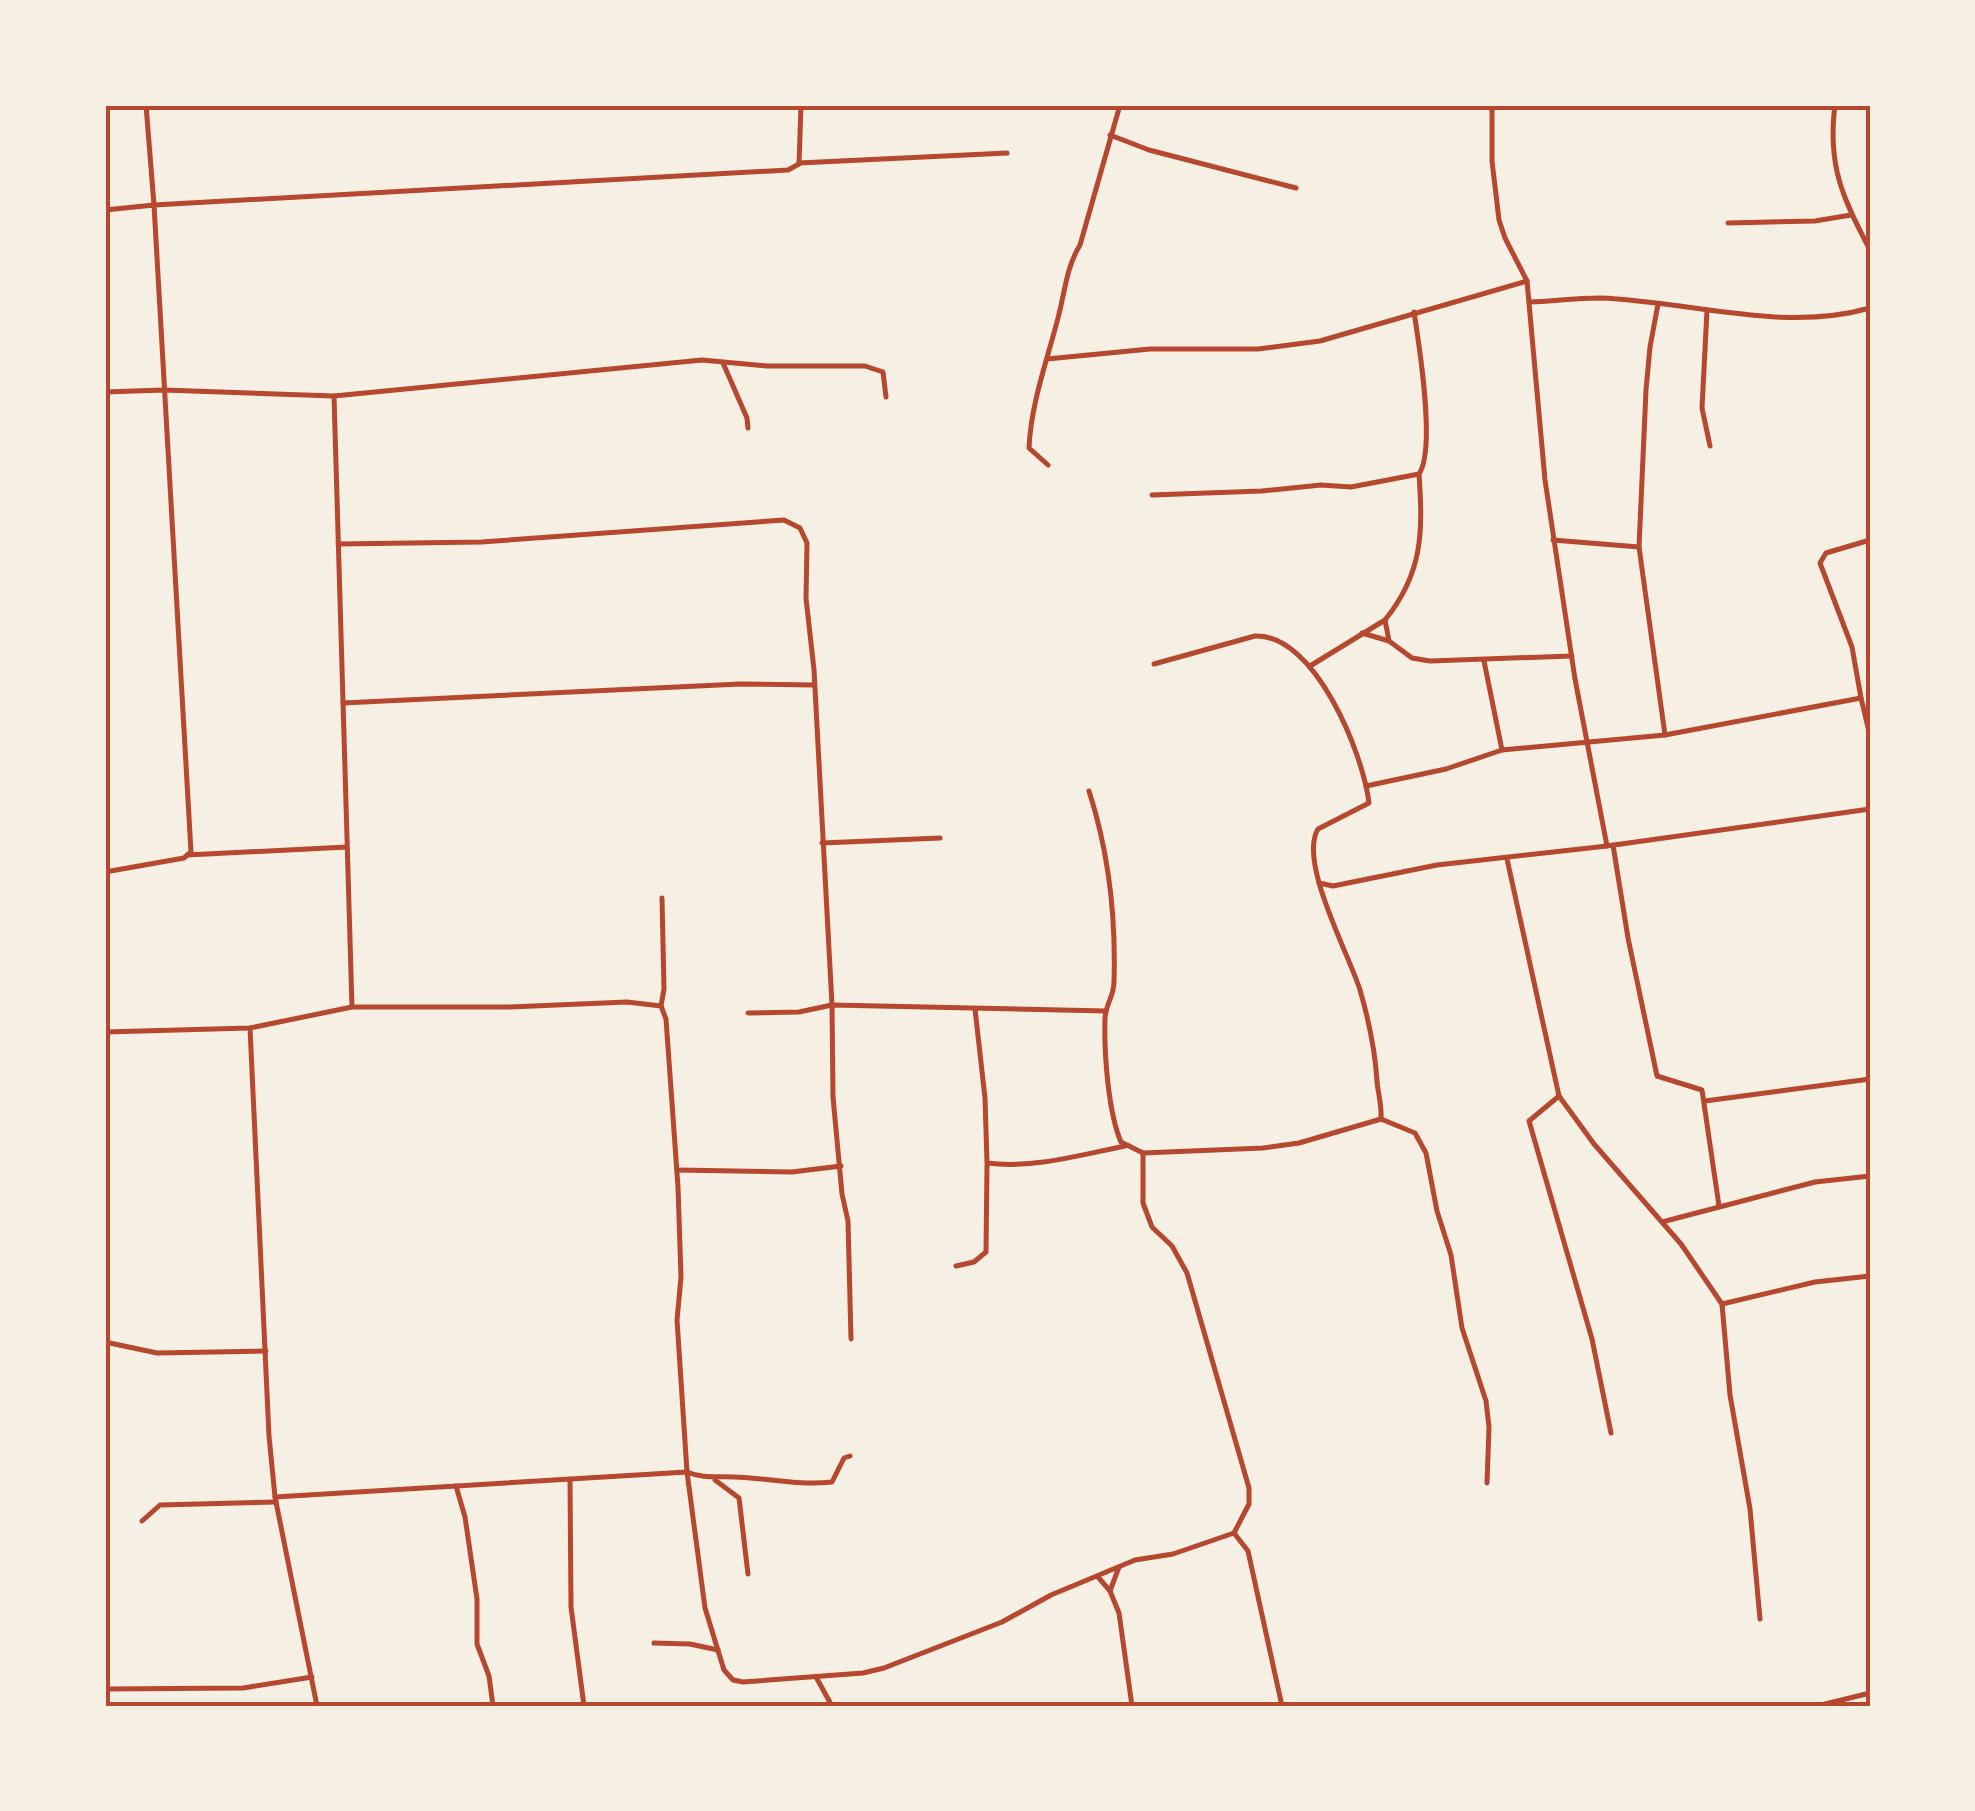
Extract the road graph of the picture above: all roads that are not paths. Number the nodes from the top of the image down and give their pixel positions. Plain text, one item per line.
1 (146, 105) edge
2 (801, 105) edge
3 (1120, 105) edge
4 (1492, 105) edge
5 (1835, 105) edge
6 (1110, 135) junction
7 (1006, 153) dead end
8 (799, 163) junction
9 (1296, 188) dead end
10 (154, 205) junction
11 (105, 210) edge
12 (1851, 215) junction
13 (1728, 223) dead end
14 (1870, 233) edge
15 (1862, 234) junction
16 (1870, 250) edge
17 (1528, 281) junction
18 (1530, 302) junction
19 (1658, 304) junction
20 (1870, 308) edge
21 (1707, 310) junction
22 (1414, 312) junction
23 (1047, 359) junction
24 (722, 363) junction
25 (164, 390) junction
26 (105, 392) edge
27 (334, 396) junction
28 (886, 398) dead end
29 (748, 428) dead end
30 (1710, 446) dead end
31 (1048, 465) dead end
32 (1420, 474) junction
33 (1152, 495) dead end
34 (1554, 540) junction
35 (1870, 540) edge
36 (338, 544) junction
37 (1639, 547) junction
38 (1385, 620) junction
39 (1362, 633) junction
40 (1389, 641) junction
41 (1572, 656) junction
42 (1484, 661) junction
43 (1154, 664) dead end
44 (1310, 666) junction
45 (814, 685) junction
46 (1861, 698) junction
47 (342, 704) junction
48 (1665, 735) junction
49 (1870, 736) edge
50 (1588, 741) junction
51 (1502, 750) junction
52 (1366, 786) junction
53 (1089, 791) dead end
54 (1870, 809) edge
55 (940, 838) dead end
56 (822, 843) junction
57 (1610, 845) junction
58 (347, 847) junction
59 (187, 855) junction
60 (1507, 859) junction
61 (105, 872) edge
62 (1319, 883) junction
63 (1334, 886) junction
64 (662, 898) dead end
65 (1326, 904) junction
66 (661, 1006) junction
67 (832, 1006) junction
68 (352, 1007) junction
69 (975, 1009) junction
70 (1106, 1011) junction
71 (748, 1014) dead end
72 (250, 1028) junction
73 (105, 1032) edge
74 (1870, 1079) edge
75 (1559, 1096) junction
76 (1705, 1101) junction
77 (1380, 1119) junction
78 (1125, 1146) junction
79 (1143, 1153) junction
80 (987, 1163) junction
81 (841, 1166) junction
82 (677, 1170) junction
83 (1870, 1176) edge
84 (1718, 1206) junction
85 (1662, 1222) junction
86 (956, 1266) dead end
87 (1870, 1276) edge
88 (1722, 1304) junction
89 (851, 1339) dead end
90 (105, 1342) edge
91 (266, 1351) junction
92 (1611, 1434) dead end
93 (850, 1456) dead end
94 (687, 1472) junction
95 (712, 1478) junction
96 (570, 1479) junction
97 (1487, 1483) dead end
98 (456, 1486) junction
99 (276, 1499) junction
100 (142, 1521) dead end
101 (1234, 1533) junction
102 (1119, 1567) junction
103 (748, 1574) dead end
104 (1098, 1576) junction
105 (1110, 1590) junction
106 (1760, 1619) dead end
107 (654, 1643) dead end
108 (718, 1650) junction
109 (816, 1677) junction
110 (312, 1678) junction
111 (106, 1689) edge
112 (1870, 1693) edge
113 (317, 1706) edge
114 (493, 1706) edge
115 (584, 1706) edge
116 (832, 1706) edge
117 (1132, 1706) edge
118 (1282, 1706) edge
119 (1817, 1706) edge

1 - 10 street
2 - 8 street
3 - 6 street
4 - 17 street
5 - 12 street
6 - 9 street
6 - 23 street
7 - 8 street
8 - 10 street
10 - 11 street
10 - 25 street
12 - 13 street
12 - 15 street
14 - 15 street
15 - 16 street
17 - 18 street
17 - 22 street
18 - 19 street
18 - 34 street
19 - 21 street
19 - 37 street
20 - 21 street
21 - 30 street
22 - 23 street
22 - 32 street
23 - 31 street
24 - 27 street
24 - 28 street
24 - 29 street
25 - 26 street
25 - 27 street
25 - 59 street
27 - 36 street
32 - 33 street
32 - 38 street
34 - 37 street
34 - 41 street
35 - 46 street
36 - 45 street
36 - 47 street
37 - 48 street
38 - 39 street
38 - 40 street
39 - 40 street
39 - 44 street
40 - 42 street
41 - 42 street
41 - 50 street
42 - 51 street
43 - 44 street
44 - 52 street
45 - 47 street
45 - 56 street
46 - 48 street
46 - 49 street
47 - 58 street
48 - 50 street
50 - 51 street
50 - 57 street
51 - 52 street
52 - 62 street
53 - 70 street
54 - 57 street
55 - 56 street
56 - 67 street
57 - 60 street
57 - 76 street
58 - 59 street
58 - 68 street
59 - 61 street
60 - 63 street
60 - 75 street
62 - 63 street
62 - 65 street
63 - 65 street
64 - 66 street
65 - 77 street
66 - 68 street
66 - 82 street
67 - 69 street
67 - 71 street
67 - 81 street
68 - 72 street
69 - 70 street
69 - 80 street
70 - 78 street
72 - 73 street
72 - 91 street
74 - 76 street
75 - 85 street
75 - 92 street
76 - 84 street
77 - 79 street
77 - 97 street
78 - 79 street
78 - 80 street
79 - 101 street
80 - 86 street
81 - 82 street
81 - 89 street
82 - 94 street
83 - 84 street
84 - 85 street
85 - 88 street
87 - 88 street
88 - 106 street
90 - 91 street
91 - 99 street
93 - 95 street
94 - 95 street
94 - 96 street
94 - 108 street
95 - 103 street
96 - 98 street
96 - 115 street
98 - 99 street
98 - 114 street
99 - 100 street
99 - 110 street
101 - 102 street
101 - 118 street
102 - 104 street
102 - 105 street
104 - 105 street
104 - 109 street
105 - 117 street
107 - 108 street
108 - 109 street
109 - 116 street
110 - 111 street
110 - 113 street
112 - 119 street

